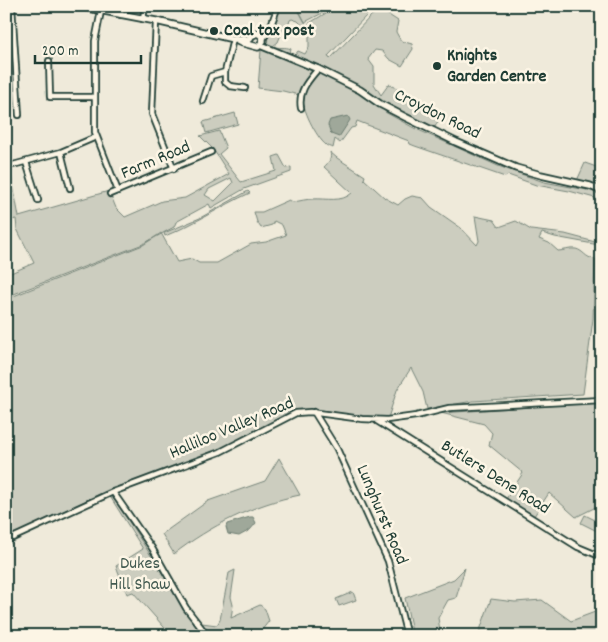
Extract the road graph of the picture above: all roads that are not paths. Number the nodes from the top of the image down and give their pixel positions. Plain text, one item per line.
1 (12, 6) edge
2 (78, 6) edge
3 (121, 6) edge
4 (145, 6) edge
5 (278, 6) edge
6 (101, 11) junction
7 (120, 14) junction
8 (143, 18) junction
9 (156, 21) junction
10 (250, 38) junction
11 (233, 39) junction
12 (261, 40) junction
13 (252, 46) junction
14 (48, 61) dead end
15 (318, 69) junction
16 (225, 72) junction
17 (245, 88) dead end
18 (95, 98) junction
19 (203, 100) dead end
20 (301, 108) dead end
21 (19, 115) dead end
22 (96, 137) junction
23 (60, 152) junction
24 (211, 152) dead end
25 (26, 162) junction
26 (14, 165) dead end
27 (174, 169) junction
28 (70, 188) dead end
29 (602, 190) edge
30 (118, 191) junction
31 (110, 194) dead end
32 (38, 200) dead end
33 (602, 400) edge
34 (314, 412) junction
35 (375, 420) junction
36 (113, 492) junction
37 (6, 541) edge
38 (602, 557) edge
39 (204, 630) dead end
40 (407, 636) edge

1 - 21 street
2 - 6 main road
3 - 7 street
4 - 8 street
5 - 12 street
6 - 7 main road
6 - 18 street
7 - 8 main road
8 - 9 main road
9 - 11 main road
9 - 27 street
10 - 11 main road
10 - 12 main road
10 - 13 main road
11 - 13 main road
11 - 16 street
12 - 13 main road
12 - 15 main road, Croydon Road
14 - 18 street
15 - 20 street
15 - 29 main road, Croydon Road
16 - 17 street
16 - 19 street
18 - 22 street
22 - 23 street
22 - 30 street
23 - 25 street
23 - 28 street
24 - 27 street, Farm Road
25 - 26 street
25 - 32 street
27 - 30 street, Farm Road
30 - 31 street, Farm Road
33 - 35 street, Halliloo Valley Road
34 - 35 street, Halliloo Valley Road
34 - 36 street, Halliloo Valley Road
34 - 40 street, Lunghurst Road
35 - 38 street, Butlers Dene Road
36 - 37 street, Halliloo Valley Road
36 - 39 street

